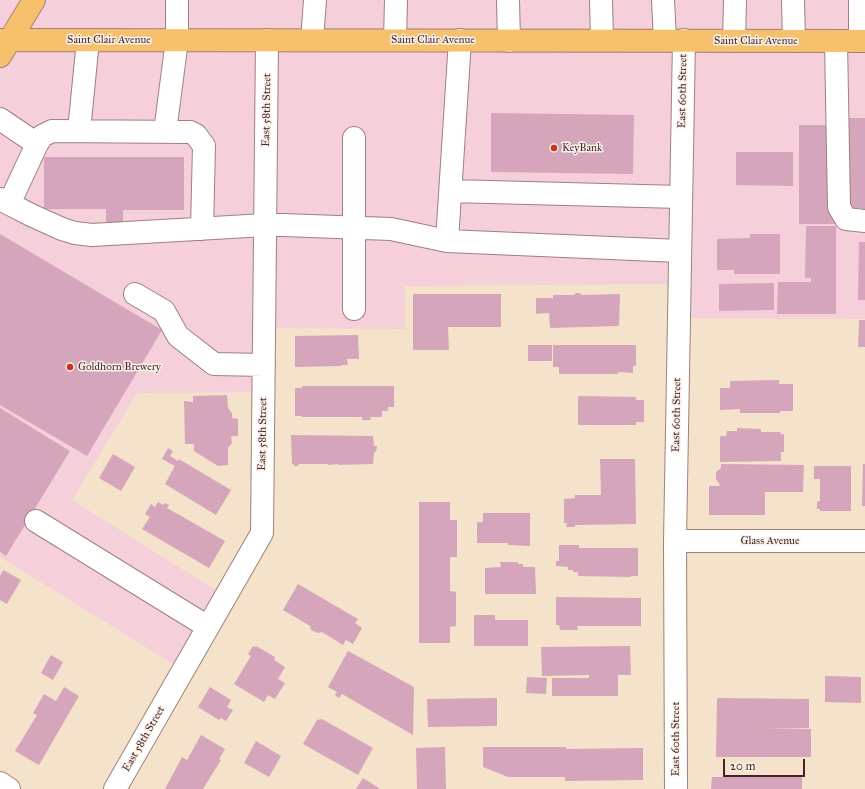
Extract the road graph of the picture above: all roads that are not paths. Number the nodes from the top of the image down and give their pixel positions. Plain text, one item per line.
1 (34, 0) edge
2 (177, 0) edge
3 (315, 0) edge
4 (396, 0) edge
5 (508, 0) edge
6 (601, 0) edge
7 (663, 0) edge
8 (735, 0) edge
9 (793, 0) edge
10 (860, 0) edge
11 (88, 40) junction
12 (177, 40) junction
13 (267, 40) junction
14 (312, 40) junction
15 (395, 40) junction
16 (460, 40) junction
17 (602, 40) junction
18 (674, 40) junction
19 (734, 40) junction
20 (509, 41) junction
21 (794, 41) junction
22 (836, 41) junction
23 (862, 41) edge
24 (3, 46) edge
25 (0, 119) edge
26 (79, 131) junction
27 (165, 132) junction
28 (354, 138) dead end
29 (37, 144) junction
30 (451, 191) junction
31 (681, 197) junction
32 (4, 202) edge
33 (865, 221) edge
34 (265, 225) junction
35 (353, 228) junction
36 (202, 229) junction
37 (447, 241) junction
38 (680, 251) junction
39 (135, 294) dead end
40 (354, 309) dead end
41 (264, 365) junction
42 (36, 521) dead end
43 (675, 541) junction
44 (865, 541) edge
45 (208, 627) junction
46 (0, 784) edge
47 (9, 789) edge
48 (115, 789) edge
49 (676, 789) edge

1 - 24 main road
2 - 12 street
3 - 14 street
4 - 15 street
5 - 20 street
6 - 17 street
7 - 18 street, East 60th Street
8 - 19 street
9 - 21 street
10 - 23 street
11 - 12 main road, Saint Clair Avenue
11 - 24 main road, Saint Clair Avenue
11 - 26 street
12 - 13 main road, Saint Clair Avenue
12 - 27 street
13 - 14 main road, Saint Clair Avenue
13 - 34 street, East 58th Street
14 - 15 main road, Saint Clair Avenue
15 - 16 main road, Saint Clair Avenue
16 - 20 main road, Saint Clair Avenue
16 - 30 street
17 - 18 main road, Saint Clair Avenue
17 - 20 main road, Saint Clair Avenue
18 - 19 main road, Saint Clair Avenue
18 - 31 street, East 60th Street
19 - 21 main road, Saint Clair Avenue
21 - 22 main road, Saint Clair Avenue
22 - 23 main road, Saint Clair Avenue
22 - 33 street
25 - 29 street
26 - 27 street
26 - 29 street
27 - 36 street
28 - 35 street
29 - 32 street
30 - 31 street
30 - 37 street
31 - 38 street, East 60th Street
32 - 36 street
34 - 35 street
34 - 36 street
34 - 41 street, East 58th Street
35 - 37 street
35 - 40 street
37 - 38 street
38 - 43 street, East 60th Street
39 - 41 street
41 - 45 street, East 58th Street
42 - 45 street
43 - 44 street, Glass Avenue
43 - 49 street, East 60th Street
45 - 48 street, East 58th Street
46 - 47 street

